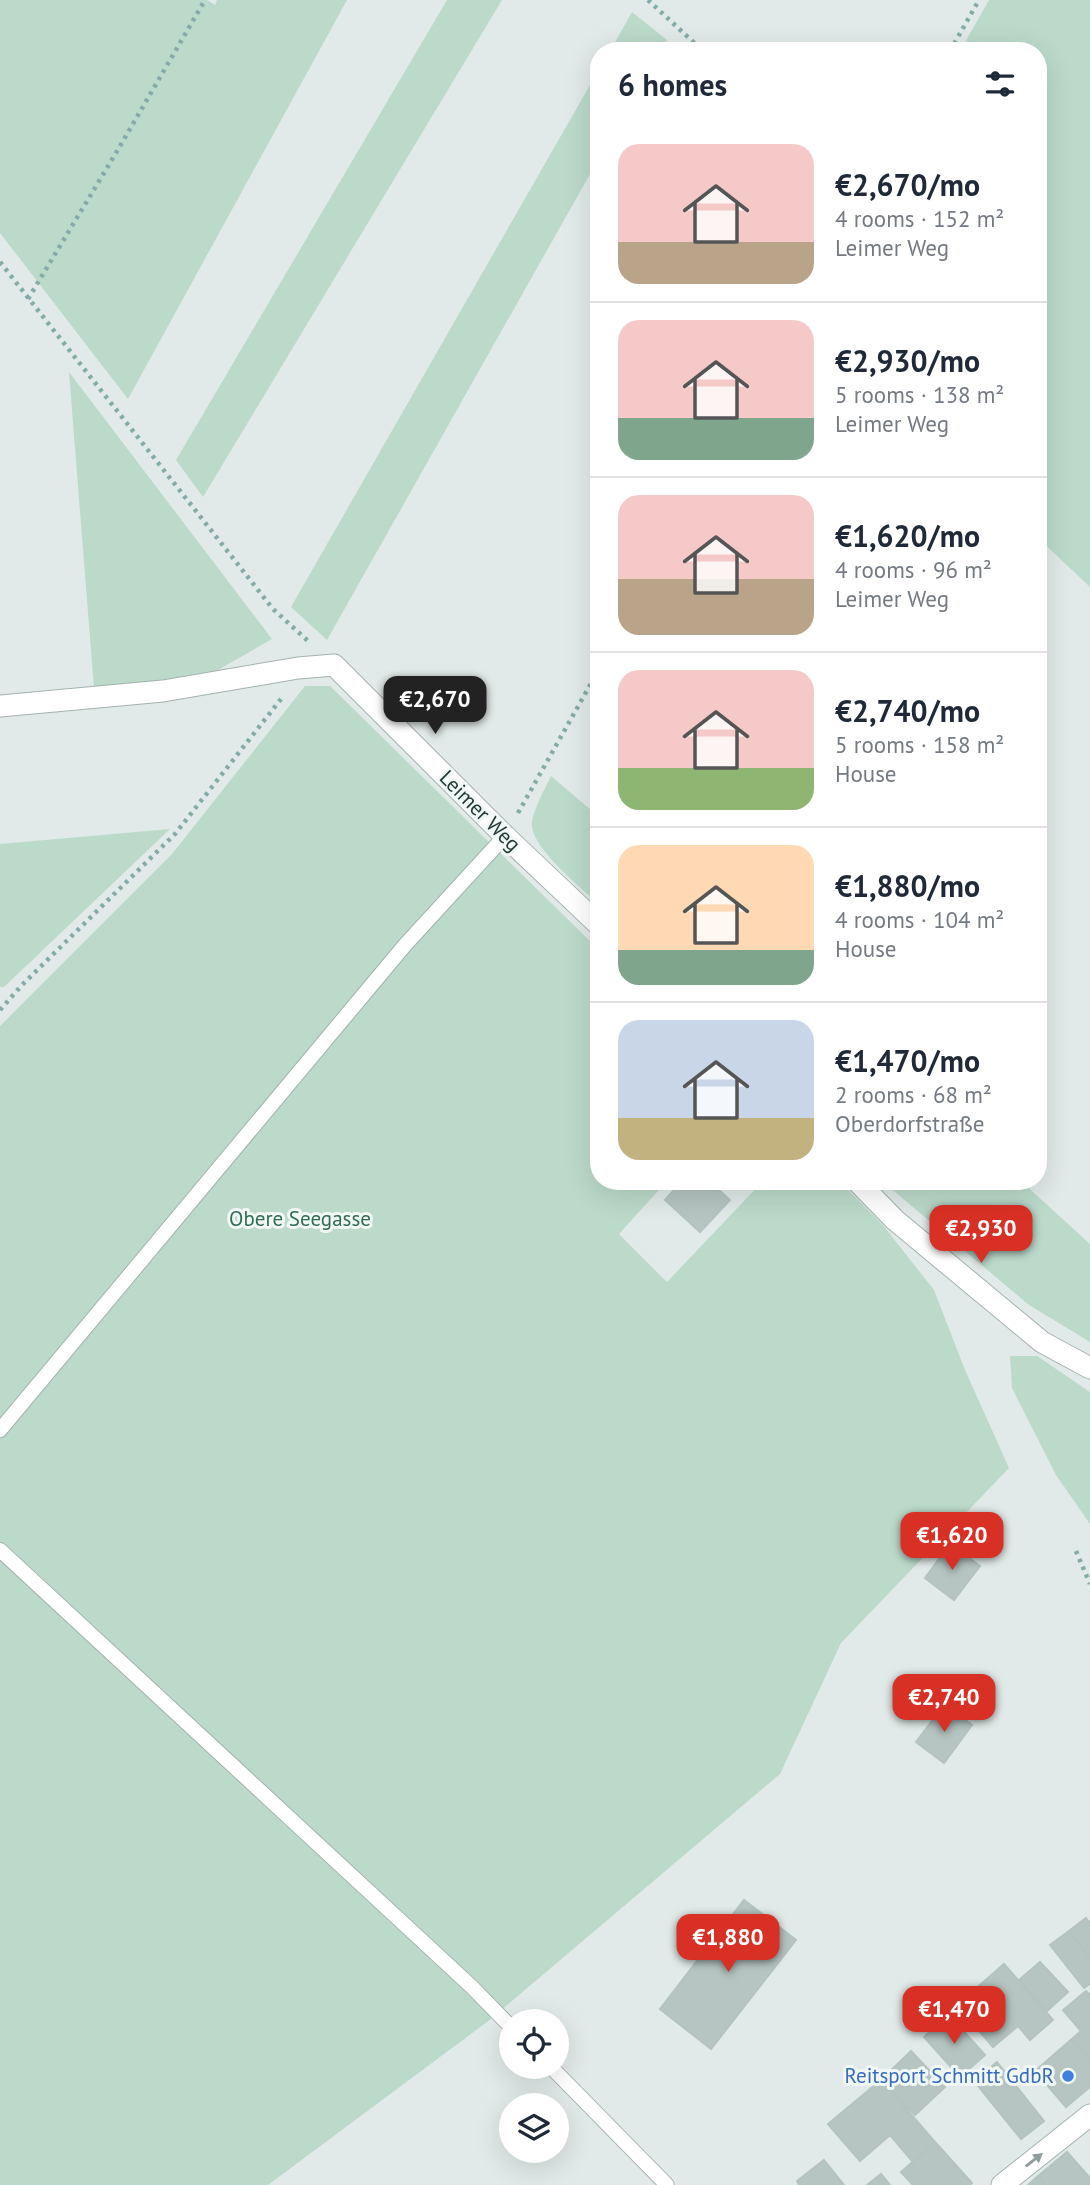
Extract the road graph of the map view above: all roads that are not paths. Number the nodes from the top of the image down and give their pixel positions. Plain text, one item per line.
1 (0, 706) edge
2 (505, 836) junction
3 (590, 916) edge
4 (866, 1190) edge
5 (1090, 1368) edge
6 (0, 1430) edge
7 (0, 1550) edge
8 (499, 2014) edge
9 (563, 2079) edge
10 (1090, 2115) edge
11 (667, 2185) edge
12 (1002, 2185) edge

1 - 2 street, Leimer Weg
2 - 3 street, Leimer Weg
2 - 6 lane
4 - 5 street
7 - 8 lane
9 - 11 lane
12 -> 10 street

